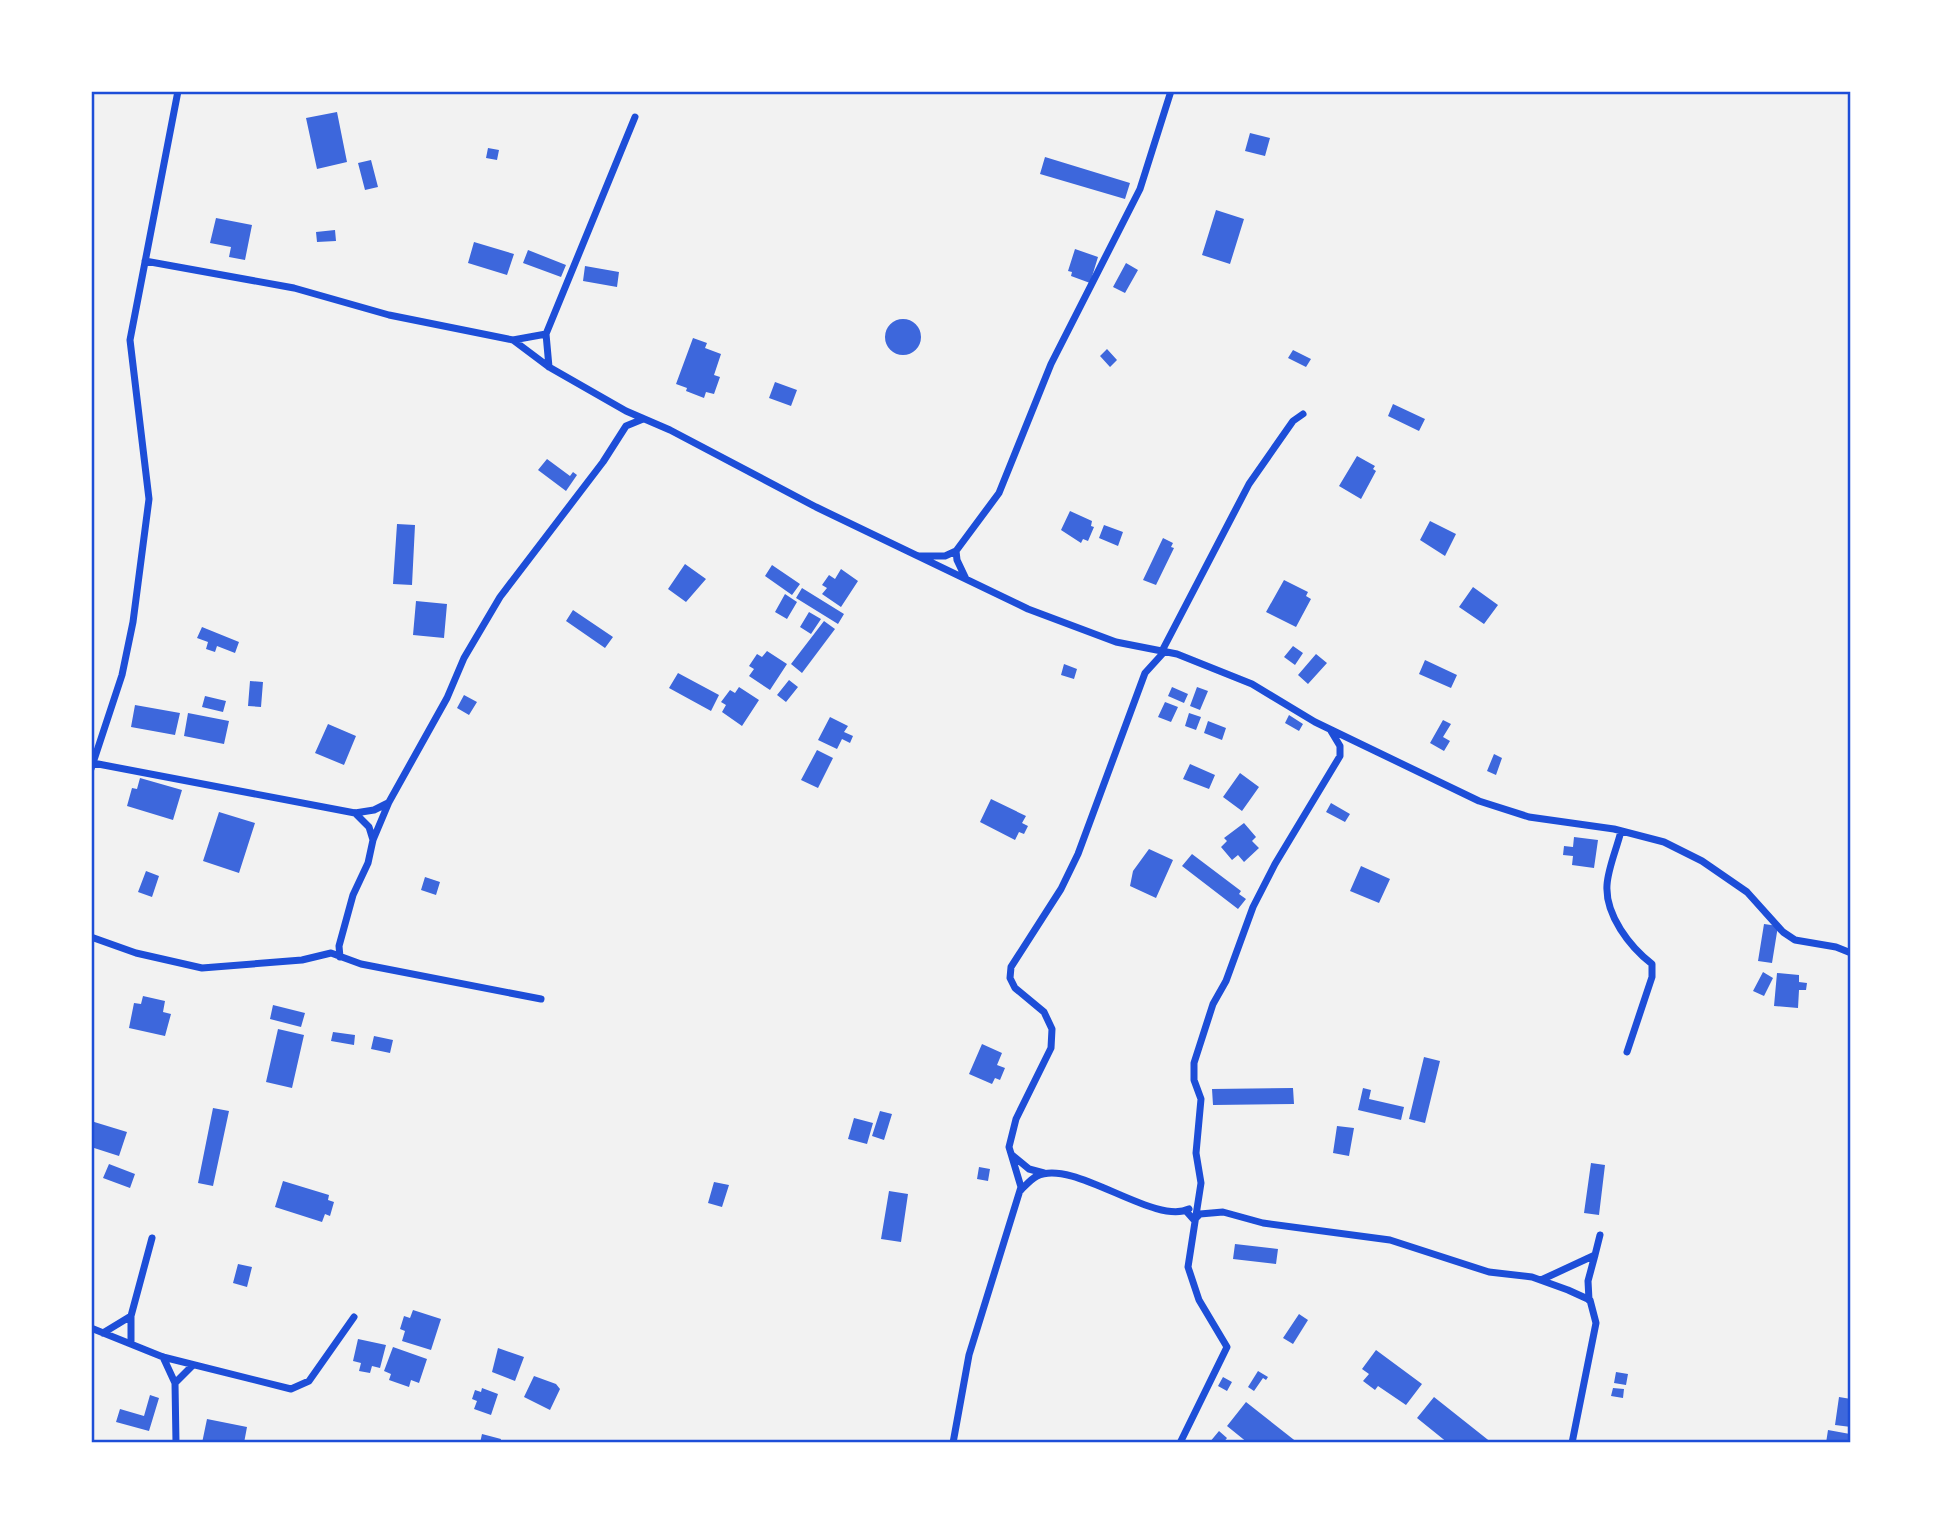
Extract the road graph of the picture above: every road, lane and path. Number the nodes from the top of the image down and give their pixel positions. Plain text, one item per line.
1 (178, 91) edge
2 (1171, 91) edge
3 (635, 117) dead end
4 (145, 261) junction
5 (546, 334) junction
6 (513, 340) junction
7 (549, 367) junction
8 (626, 411) junction
9 (1303, 414) dead end
10 (643, 419) junction
11 (626, 426) junction
12 (956, 551) junction
13 (917, 556) junction
14 (966, 579) junction
15 (1143, 647) junction
16 (1164, 651) junction
17 (1151, 664) junction
18 (1329, 729) junction
19 (1359, 742) junction
20 (1340, 756) junction
21 (92, 766) edge
22 (389, 802) junction
23 (355, 813) junction
24 (1621, 831) junction
25 (373, 840) junction
26 (91, 937) edge
27 (339, 946) junction
28 (331, 953) junction
29 (1851, 953) edge
30 (340, 957) junction
31 (541, 999) dead end
32 (1627, 1052) dead end
33 (1012, 1155) junction
34 (1045, 1173) junction
35 (1020, 1190) junction
36 (1197, 1200) junction
37 (1186, 1211) junction
38 (1194, 1220) junction
39 (1600, 1235) dead end
40 (152, 1238) dead end
41 (1595, 1255) junction
42 (1541, 1280) junction
43 (1589, 1300) junction
44 (131, 1316) junction
45 (354, 1317) dead end
46 (91, 1328) edge
47 (103, 1333) junction
48 (131, 1344) junction
49 (163, 1357) junction
50 (192, 1366) junction
51 (174, 1383) junction
52 (176, 1443) edge
53 (953, 1443) edge
54 (1180, 1443) edge
55 (1572, 1443) edge

1 - 4 street
2 - 12 street
3 - 5 street
4 - 6 street
4 - 21 street
5 - 6 street
5 - 7 street
6 - 7 street
7 - 8 street
8 - 10 street
8 - 11 street
9 - 16 street
10 - 11 street
10 - 13 street
11 - 22 street
12 - 13 street
12 - 14 street
13 - 14 street
14 - 15 street
15 - 16 street
15 - 17 street
16 - 17 street
16 - 18 street
17 - 33 street
18 - 19 street
18 - 20 street
19 - 20 street
19 - 24 street
20 - 36 street
21 - 23 street
22 - 23 street
22 - 25 street
23 - 25 street
24 - 29 street
24 - 32 street
25 - 27 street
26 - 28 street
27 - 28 street
27 - 30 street
28 - 30 street
30 - 31 street
33 - 34 street
33 - 35 street
34 - 35 street
34 - 37 street
35 - 53 street
36 - 37 street
36 - 38 street
37 - 38 street
38 - 42 street
38 - 54 street
39 - 41 street
40 - 44 street
41 - 42 street
41 - 43 street
42 - 43 street
43 - 55 street
44 - 47 street
44 - 48 street
45 - 50 street
46 - 47 street
47 - 48 street
48 - 49 street
49 - 50 street
49 - 51 street
50 - 51 street
51 - 52 street

